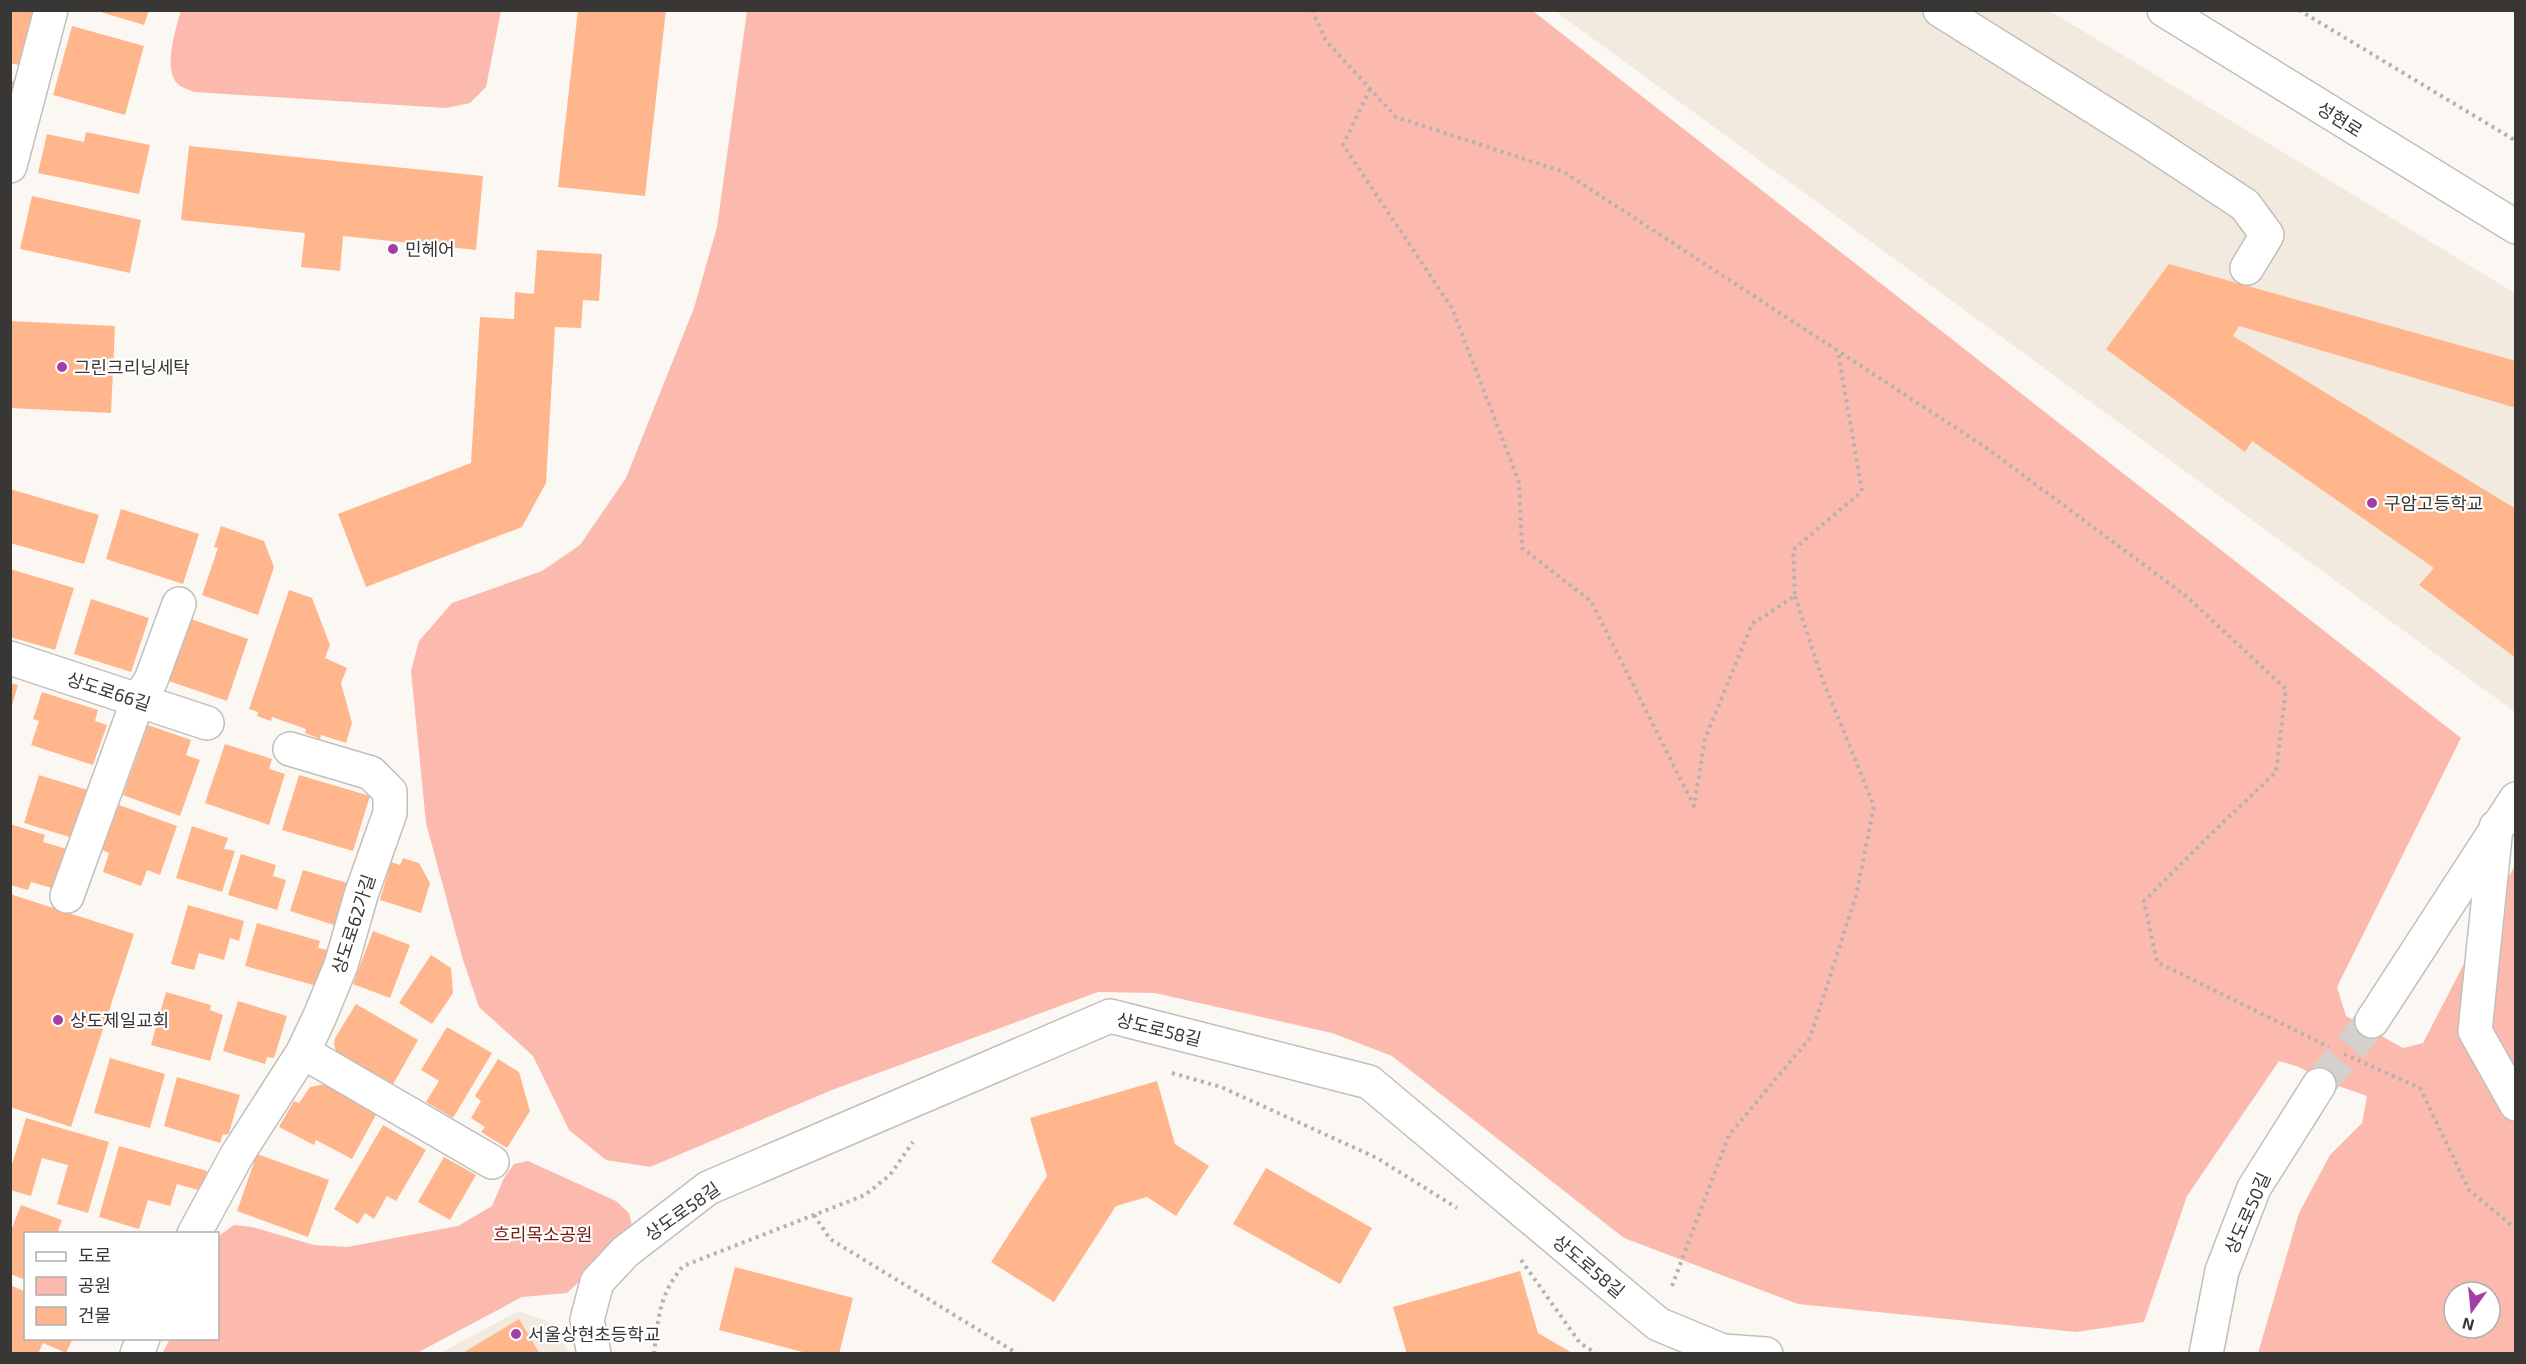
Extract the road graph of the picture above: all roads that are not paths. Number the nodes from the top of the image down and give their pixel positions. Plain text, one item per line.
1 (51, 10) edge
2 (1940, 10) edge
3 (2164, 10) edge
4 (10, 166) edge
5 (2516, 227) edge
6 (2247, 268) dead end
7 (179, 604) dead end
8 (10, 658) edge
9 (138, 700) junction
10 (207, 723) dead end
11 (290, 749) dead end
12 (2516, 799) edge
13 (2496, 827) junction
14 (67, 896) dead end
15 (2372, 1021) tunnel mouth
16 (303, 1052) junction
17 (2319, 1085) tunnel mouth
18 (2516, 1104) edge
19 (492, 1162) dead end
20 (195, 1232) edge
21 (594, 1353) edge
22 (1766, 1353) edge
23 (2206, 1353) edge

1 - 4 street
2 - 6 street
3 - 5 street, 성현로
7 - 9 street
8 - 9 street, 상도로66길
9 - 10 street, 상도로66길
9 - 14 street
11 - 16 street, 상도로62가길
12 - 13 street
13 - 15 street
13 - 18 street
16 - 19 street
16 - 20 street, 상도로62가길
17 - 23 street, 상도로50길
21 - 22 street, 상도로58길

